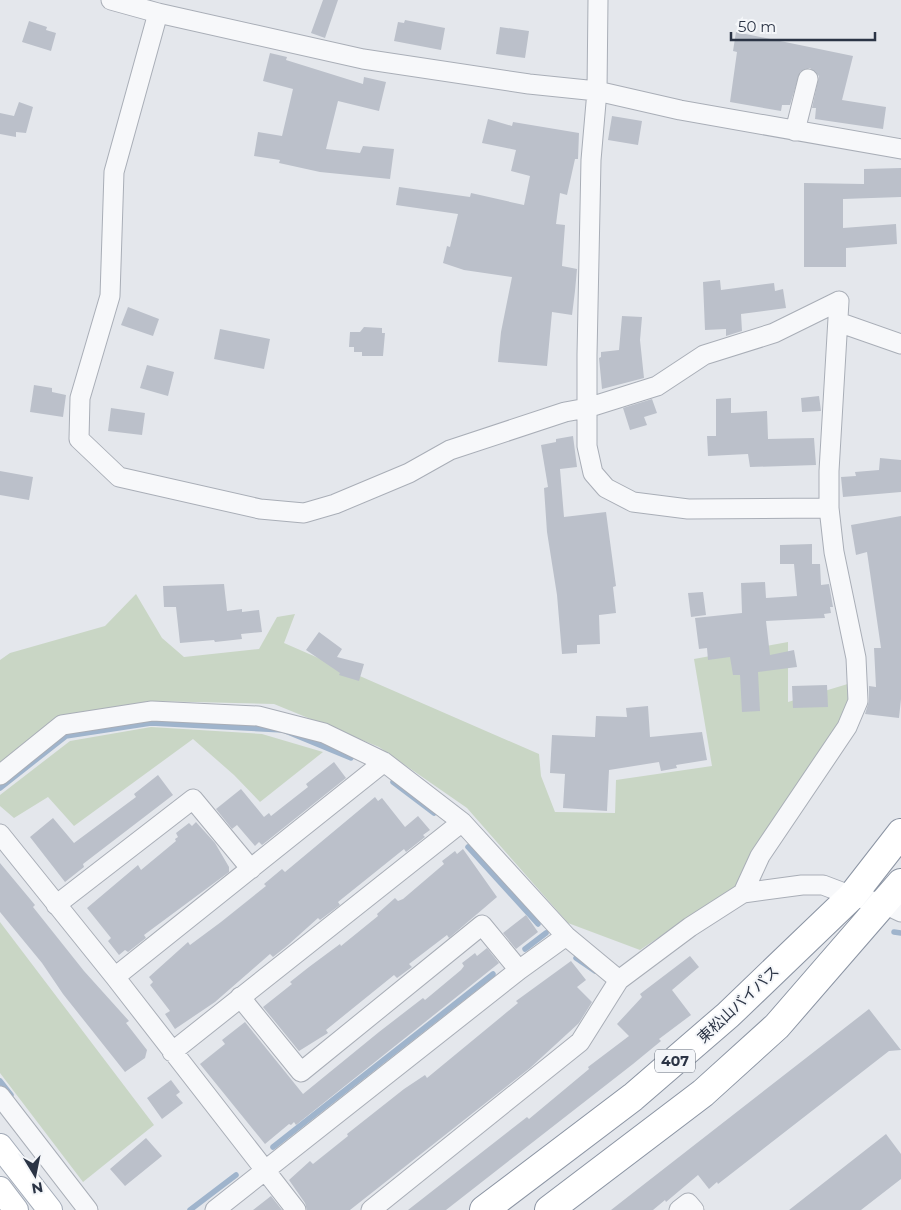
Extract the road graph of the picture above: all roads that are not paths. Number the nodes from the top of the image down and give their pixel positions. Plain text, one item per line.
1 (111, 0) edge
2 (598, 0) edge
3 (158, 13) junction
4 (808, 79) dead end
5 (597, 91) junction
6 (795, 131) junction
7 (901, 149) edge
8 (838, 322) junction
9 (901, 344) edge
10 (587, 408) junction
11 (829, 508) junction
12 (384, 762) junction
13 (0, 774) edge
14 (462, 822) junction
15 (901, 833) edge
16 (0, 834) edge
17 (251, 869) junction
18 (901, 883) edge
19 (743, 893) junction
20 (852, 896) junction
21 (56, 905) junction
22 (892, 908) edge
23 (566, 936) junction
24 (518, 970) junction
25 (115, 977) junction
26 (618, 980) junction
27 (240, 997) junction
28 (172, 1052) junction
29 (0, 1096) edge
30 (0, 1146) edge
31 (264, 1170) junction
32 (0, 1189) edge
33 (16, 1210) edge
34 (50, 1210) edge
35 (88, 1210) edge
36 (215, 1210) edge
37 (296, 1210) edge
38 (371, 1210) edge
39 (484, 1210) edge
40 (549, 1210) edge
41 (680, 1210) edge
42 (694, 1210) edge

1 - 3 street
2 - 5 street
3 - 5 street
3 - 10 street
4 - 6 street
5 - 6 street
5 - 10 street
6 - 7 street
8 - 9 street
8 - 10 street
8 - 11 street
10 - 11 street
11 - 19 street
12 - 13 street
12 - 14 street
12 - 17 street
14 - 23 street
14 - 27 street
15 - 20 highway, 東松山バイパス / 407
16 - 21 street
17 - 21 street
17 - 25 street
18 - 22 highway, 407
19 - 20 street
19 - 26 street
20 - 22 street
20 - 39 highway, 東松山バイパス / 407
21 - 25 street
22 - 40 highway, 407
23 - 24 street
23 - 26 street
24 - 27 street
24 - 31 street
25 - 28 street
26 - 38 street
27 - 28 street
28 - 31 street
29 - 35 street
30 - 34 main road
31 - 36 street
31 - 37 street
32 - 33 main road
41 - 42 street

